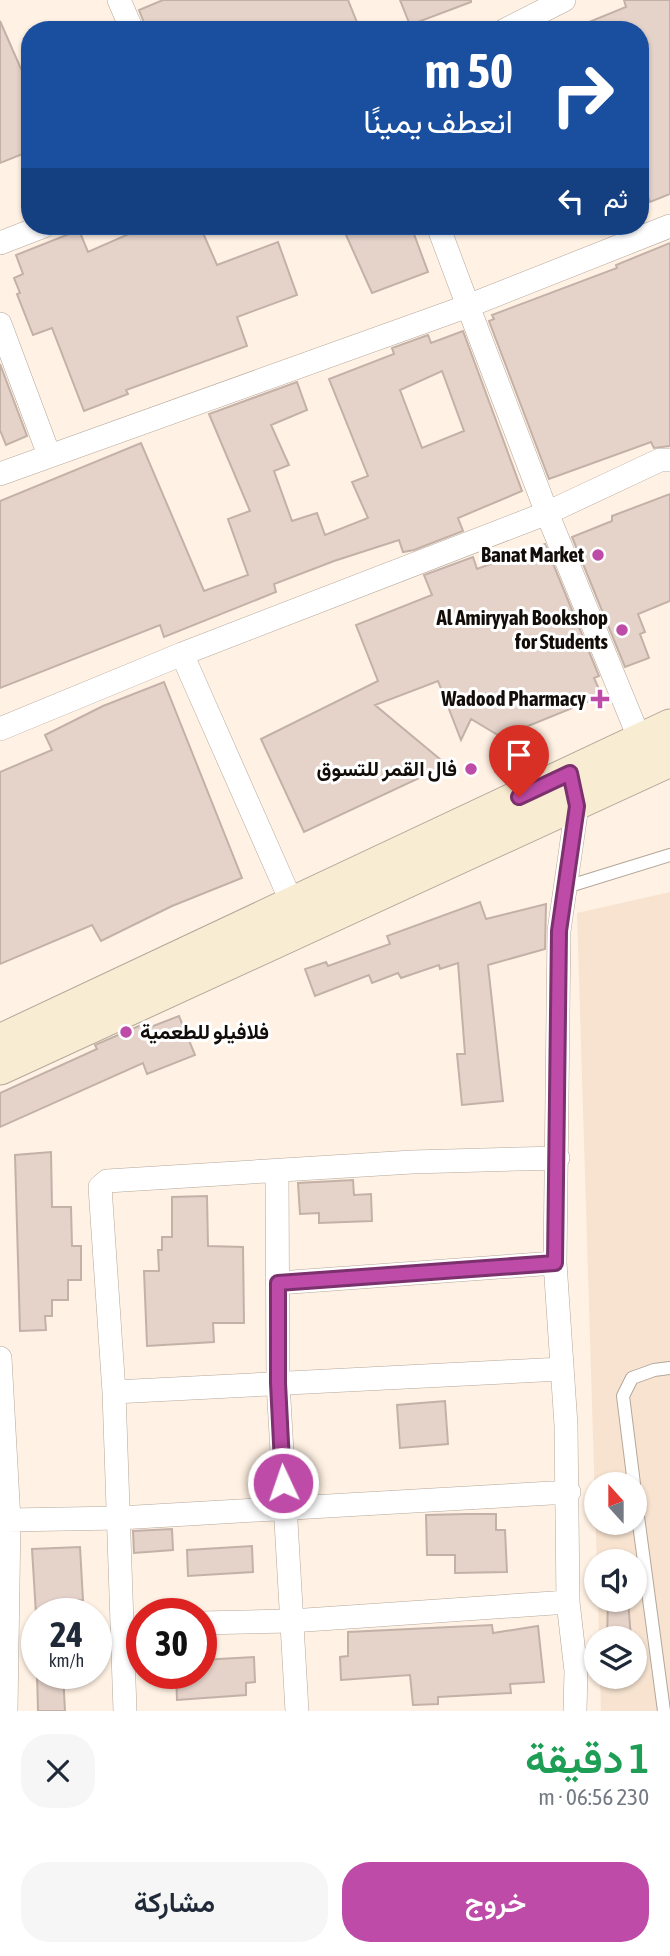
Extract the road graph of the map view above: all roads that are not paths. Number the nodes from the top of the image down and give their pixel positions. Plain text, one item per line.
1 (119, 0) edge
2 (561, 1) edge
3 (128, 21) edge
4 (522, 21) edge
5 (670, 226) edge
6 (649, 234) edge
7 (21, 235) edge
8 (441, 235) edge
9 (647, 235) edge
10 (0, 243) edge
11 (468, 306) junction
12 (0, 324) edge
13 (49, 455) junction
14 (670, 460) edge
15 (0, 474) edge
16 (547, 513) junction
17 (181, 654) junction
18 (670, 726) edge
19 (0, 729) edge
20 (640, 740) junction
21 (670, 760) edge
22 (570, 773) junction
23 (577, 806) junction
24 (670, 855) edge
25 (563, 888) junction
26 (292, 903) junction
27 (2, 1042) edge
28 (558, 1158) junction
29 (276, 1172) junction
30 (555, 1263) junction
31 (278, 1283) junction
32 (0, 1358) edge
33 (670, 1368) edge
34 (561, 1369) junction
35 (278, 1383) junction
36 (114, 1392) junction
37 (633, 1472) edge
38 (569, 1492) junction
39 (285, 1508) junction
40 (119, 1518) junction
41 (9, 1520) junction
42 (640, 1535) edge
43 (129, 1598) edge
44 (568, 1602) junction
45 (291, 1620) junction
46 (217, 1622) edge
47 (127, 1689) edge
48 (6, 1711) edge
49 (125, 1711) edge
50 (297, 1711) edge
51 (575, 1711) edge
52 (664, 1711) edge

1 - 3 street
2 - 4 street
5 - 6 street
7 - 10 street
8 - 11 street
9 - 11 street
11 - 13 street
11 - 16 street
12 - 13 street
13 - 15 street
14 - 16 street
16 - 17 street
16 - 20 street
17 - 19 street
17 - 26 street
18 - 20 main road
20 - 22 main road
21 - 23 main road
22 - 23 street
22 - 26 main road
23 - 25 street
23 - 27 main road
24 - 25 lane
25 - 28 street
26 - 27 main road
28 - 29 street
28 - 30 street
29 - 31 street
29 - 36 street
30 - 31 street
30 - 34 street
31 - 35 street
32 - 41 street
33 - 37 lane
34 - 35 street
34 - 38 street
35 - 36 street
35 - 39 street
36 - 40 street
38 - 39 street
38 - 44 street
39 - 40 street
39 - 45 street
40 - 41 street
40 - 43 street
41 - 48 street
42 - 52 lane
44 - 45 street
44 - 51 street
45 - 46 street
45 - 50 street
47 - 49 street

